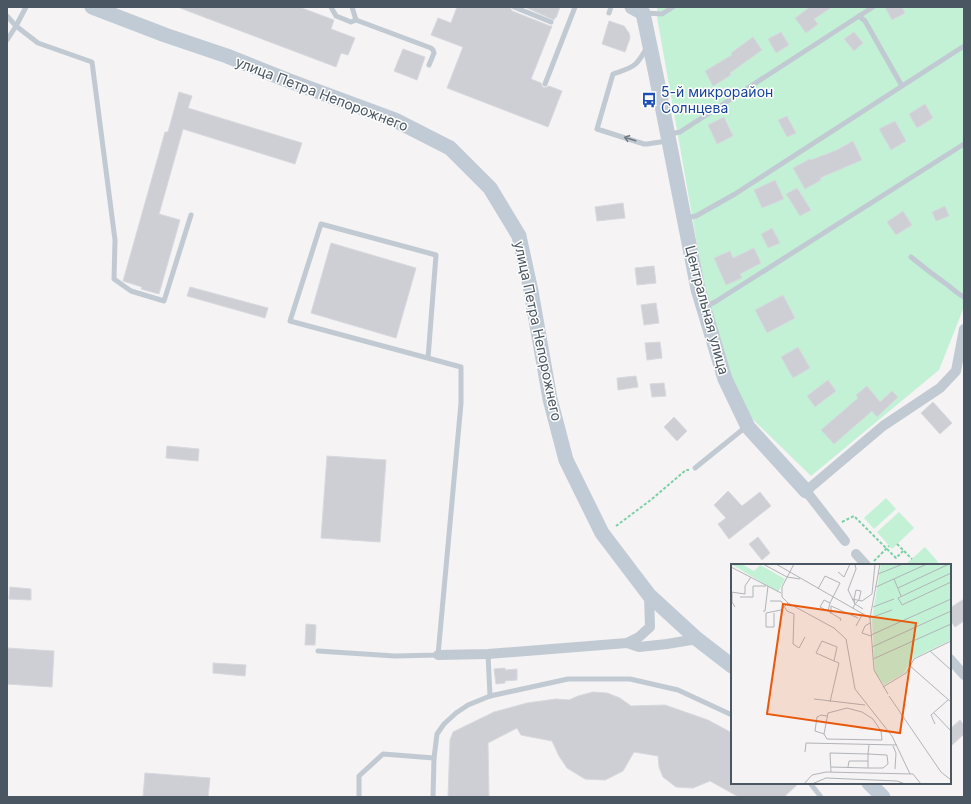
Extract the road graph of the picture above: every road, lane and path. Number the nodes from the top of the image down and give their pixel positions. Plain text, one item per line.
1 (26, 7) edge
2 (92, 7) edge
3 (331, 7) edge
4 (352, 7) edge
5 (514, 7) edge
6 (575, 7) edge
7 (611, 7) edge
8 (673, 7) edge
9 (873, 7) edge
10 (640, 9) edge
11 (609, 13) dead end
12 (7, 16) edge
13 (860, 16) junction
14 (356, 20) junction
15 (551, 22) dead end
16 (16, 26) junction
17 (7, 40) edge
18 (649, 42) junction
19 (964, 46) edge
20 (430, 65) dead end
21 (545, 84) dead end
22 (902, 86) junction
23 (668, 138) junction
24 (964, 144) edge
25 (191, 215) dead end
26 (684, 218) junction
27 (911, 257) dead end
28 (964, 297) edge
29 (703, 307) junction
30 (964, 330) edge
31 (428, 358) junction
32 (748, 426) junction
33 (695, 468) joint
34 (806, 491) junction
35 (839, 524) dead end
36 (616, 526) dead end
37 (845, 541) dead end
38 (897, 544) dead end
39 (889, 546) dead end
40 (886, 549) junction
41 (903, 551) junction
42 (856, 554) dead end
43 (912, 559) dead end
44 (865, 564) edge
45 (872, 564) edge
46 (649, 595) junction
47 (697, 639) junction
48 (627, 643) junction
49 (318, 651) dead end
50 (488, 654) junction
51 (438, 655) junction
52 (951, 660) edge
53 (731, 665) edge
54 (964, 675) edge
55 (490, 696) junction
56 (731, 715) edge
57 (434, 758) junction
58 (811, 784) edge
59 (871, 784) edge
60 (359, 797) edge
61 (433, 797) edge
62 (821, 797) edge
63 (883, 797) edge

1 - 16 lane
2 - 46 street, улица Петра Непорожнего
3 - 14 lane
4 - 14 lane
5 - 15 lane
6 - 21 lane
7 - 11 lane
8 - 10 lane
9 - 13 lane
10 - 18 street, Центральная улица
12 - 16 lane
13 - 22 lane
13 - 23 lane
14 - 20 lane
16 - 17 lane
16 - 25 lane
18 - 23 street, Центральная улица
23 -> 18 lane
19 - 22 lane
22 - 26 lane
23 - 26 street, Центральная улица
24 - 29 lane
26 - 29 street, Центральная улица
27 - 28 lane
29 - 32 street, Центральная улица
30 - 34 street
31 - 31 lane
31 - 51 lane
32 - 33 lane
32 - 34 street, Центральная улица
33 - 36 path
34 - 37 street, Центральная улица
35 - 40 path
38 - 41 path
39 - 40 path
40 - 41 path
40 - 45 path
41 - 43 path
42 - 44 street
46 - 47 street, улица Петра Непорожнего
46 - 48 street
47 - 48 street
47 - 53 street, улица Петра Непорожнего
48 - 50 street
49 - 51 lane
50 - 51 street
50 - 55 lane
52 - 54 street
55 - 56 lane
55 - 57 lane
57 - 60 lane
57 - 61 lane
58 - 62 lane
59 - 63 street

